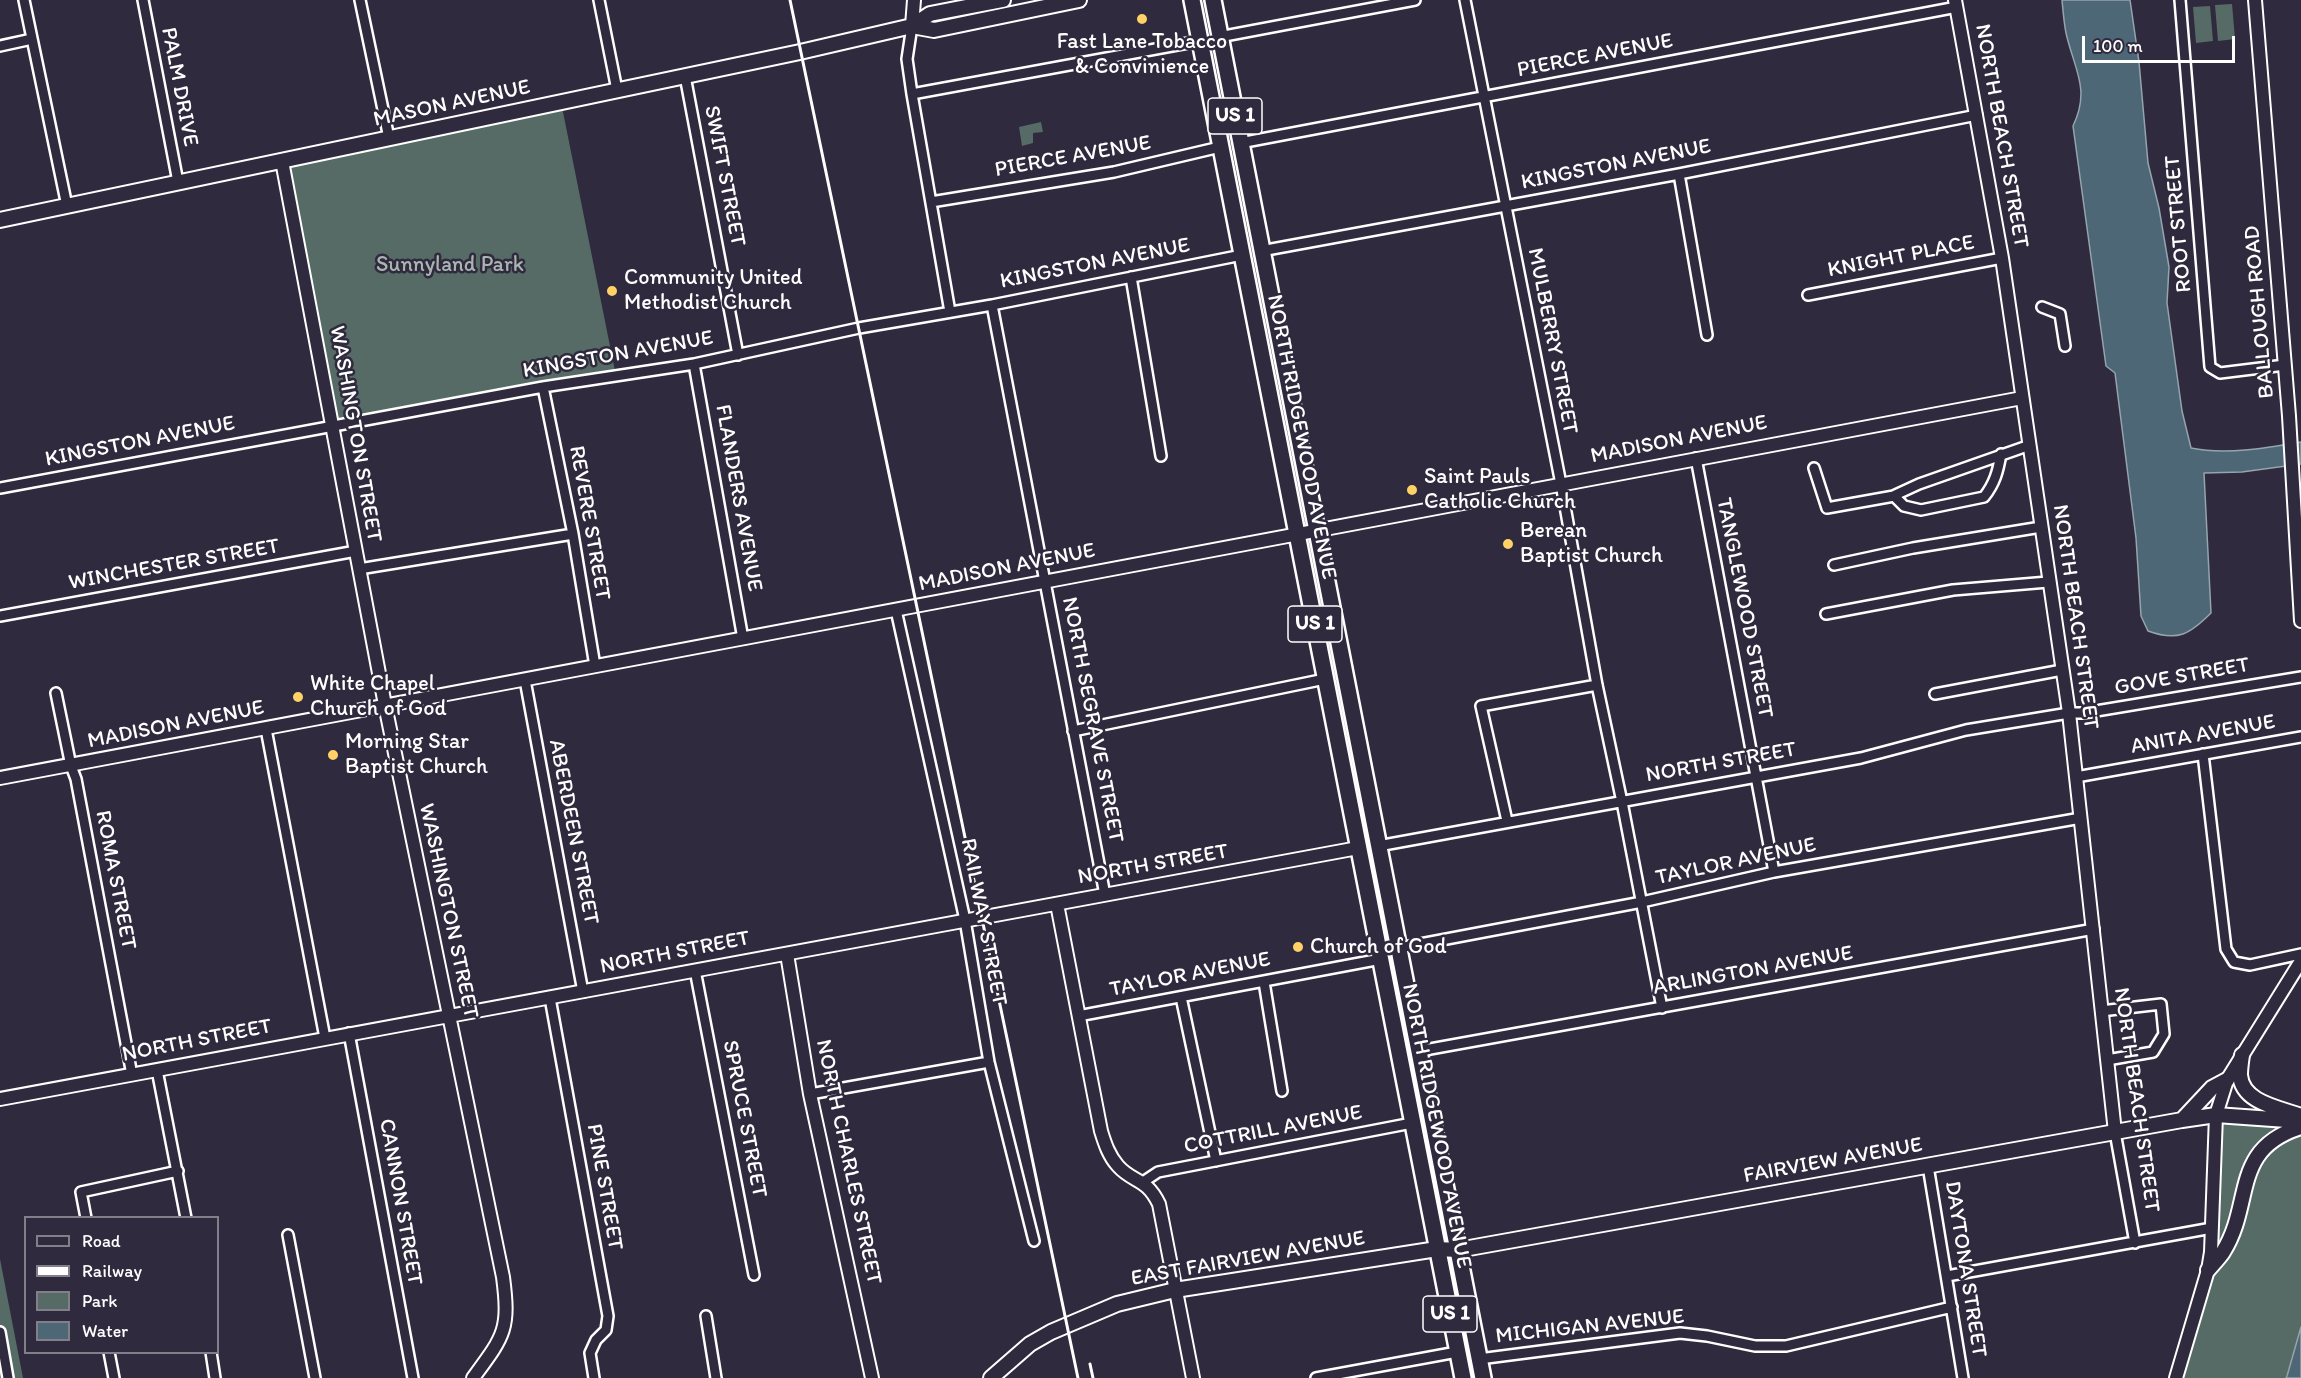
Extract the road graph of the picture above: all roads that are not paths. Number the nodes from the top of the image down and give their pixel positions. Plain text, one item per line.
1 (24, 0) edge
2 (142, 0) edge
3 (360, 0) edge
4 (599, 0) edge
5 (914, 0) edge
6 (1003, 0) edge
7 (1079, 0) edge
8 (1192, 0) edge
9 (1213, 0) edge
10 (1415, 0) edge
11 (1466, 0) edge
12 (2180, 0) edge
13 (2255, 0) edge
14 (1956, 4) edge
15 (912, 26) junction
16 (1219, 37) junction
17 (32, 39) junction
18 (1199, 41) junction
19 (0, 46) edge
20 (685, 76) junction
21 (617, 90) junction
22 (912, 94) junction
23 (1484, 97) junction
24 (1977, 115) junction
25 (389, 138) junction
26 (1240, 143) junction
27 (1220, 147) junction
28 (282, 160) junction
29 (1679, 174) junction
30 (178, 183) junction
31 (931, 202) junction
32 (67, 206) junction
33 (1506, 206) junction
34 (0, 220) edge
35 (1261, 251) junction
36 (1242, 255) junction
37 (2002, 258) junction
38 (1131, 277) junction
39 (1808, 295) dead end
40 (992, 304) junction
41 (2042, 307) dead end
42 (950, 312) junction
43 (1707, 335) dead end
44 (2065, 346) dead end
45 (738, 355) junction
46 (694, 364) junction
47 (2285, 364) junction
48 (543, 387) junction
49 (2022, 398) junction
50 (333, 426) junction
51 (2030, 445) junction
52 (2001, 454) junction
53 (1161, 456) dead end
54 (1696, 458) junction
55 (1814, 468) dead end
56 (1561, 484) junction
57 (0, 488) edge
58 (1893, 496) junction
59 (2298, 517) edge
60 (2041, 527) junction
61 (1316, 531) junction
62 (573, 534) junction
63 (1297, 534) junction
64 (356, 551) junction
65 (1834, 565) dead end
66 (359, 569) junction
67 (1043, 582) junction
68 (2048, 582) junction
69 (896, 610) junction
70 (1827, 614) dead end
71 (0, 616) edge
72 (2301, 621) edge
73 (743, 639) junction
74 (595, 666) junction
75 (2062, 670) junction
76 (2301, 677) edge
77 (1325, 679) junction
78 (525, 680) junction
79 (1597, 685) junction
80 (56, 693) dead end
81 (1935, 693) dead end
82 (385, 705) junction
83 (2069, 713) junction
84 (266, 729) junction
85 (1073, 731) junction
86 (2301, 737) edge
87 (2203, 754) junction
88 (70, 766) junction
89 (2076, 777) junction
90 (0, 778) edge
91 (1756, 778) junction
92 (1622, 802) junction
93 (2081, 819) junction
94 (1507, 821) junction
95 (1378, 846) junction
96 (1358, 849) junction
97 (1774, 872) junction
98 (1105, 895) junction
99 (1642, 902) junction
100 (1057, 904) junction
101 (965, 920) junction
102 (2094, 929) junction
103 (1399, 948) junction
104 (787, 954) junction
105 (2301, 954) edge
106 (1381, 959) junction
107 (2301, 961) edge
108 (695, 970) junction
109 (1264, 982) junction
110 (584, 992) junction
111 (1181, 997) junction
112 (550, 998) junction
113 (1662, 1008) junction
114 (2101, 1011) junction
115 (448, 1015) junction
116 (1078, 1016) junction
117 (1395, 1032) junction
118 (349, 1034) junction
119 (325, 1038) junction
120 (1419, 1051) junction
121 (2242, 1055) junction
122 (2107, 1060) junction
123 (989, 1062) junction
124 (157, 1070) junction
125 (132, 1075) junction
126 (2227, 1080) junction
127 (1282, 1091) dead end
128 (810, 1094) junction
129 (0, 1099) edge
130 (2216, 1115) junction
131 (2301, 1116) edge
132 (2182, 1120) junction
133 (2301, 1121) edge
134 (1412, 1123) junction
135 (2301, 1127) edge
136 (2115, 1132) junction
137 (1216, 1161) junction
138 (1928, 1166) junction
139 (178, 1171) junction
140 (1143, 1182) junction
141 (86, 1216) edge
142 (186, 1216) edge
143 (2212, 1228) junction
144 (288, 1234) dead end
145 (1034, 1241) dead end
146 (2135, 1243) junction
147 (1437, 1249) junction
148 (1458, 1250) junction
149 (2208, 1270) junction
150 (754, 1275) dead end
151 (1947, 1276) junction
152 (1175, 1290) junction
153 (1952, 1307) junction
154 (706, 1316) dead end
155 (0, 1332) edge
156 (1457, 1352) junction
157 (110, 1354) edge
158 (211, 1354) edge
159 (1479, 1359) junction
160 (8, 1378) edge
161 (114, 1378) edge
162 (215, 1378) edge
163 (315, 1378) edge
164 (412, 1378) edge
165 (473, 1378) edge
166 (594, 1378) edge
167 (716, 1378) edge
168 (872, 1378) edge
169 (991, 1378) edge
170 (1193, 1378) edge
171 (1316, 1378) edge
172 (1462, 1378) edge
173 (1483, 1378) edge
174 (1963, 1378) edge
175 (2176, 1378) edge

1 - 17 street
2 - 30 street, PALM DRIVE
3 - 25 street
4 - 21 street
5 - 15 street
6 - 15 main road, MASON AVENUE
7 - 15 main road, MASON AVENUE
8 - 18 main road, NORTH RIDGEWOOD AVENUE / US 1
9 - 16 main road, NORTH RIDGEWOOD AVENUE / US 1
10 - 16 street
11 - 23 street, MULBERRY STREET
12 - 47 street, ROOT STREET
13 - 47 street, BALLOUGH ROAD
14 - 23 street, PIERCE AVENUE
14 - 24 street, NORTH BEACH STREET
15 - 20 main road, MASON AVENUE
15 - 22 street
16 - 26 main road, NORTH RIDGEWOOD AVENUE / US 1
17 - 19 street
17 - 32 street
18 - 22 street
18 - 27 main road, NORTH RIDGEWOOD AVENUE / US 1
20 - 21 main road, MASON AVENUE
20 - 45 street, SWIFT STREET
21 - 25 main road, MASON AVENUE
22 - 31 street
23 - 26 street, PIERCE AVENUE
23 - 33 street, MULBERRY STREET
24 - 29 street, KINGSTON AVENUE
24 - 37 street, NORTH BEACH STREET
25 - 28 main road, MASON AVENUE
26 - 35 main road, NORTH RIDGEWOOD AVENUE / US 1
27 - 31 street, PIERCE AVENUE
27 - 36 main road, NORTH RIDGEWOOD AVENUE / US 1
28 - 30 main road, MASON AVENUE
28 - 50 street, WASHINGTON STREET
29 - 33 street, KINGSTON AVENUE
29 - 43 street
30 - 32 main road, MASON AVENUE
31 - 42 street
32 - 34 main road, MASON AVENUE
33 - 35 street, KINGSTON AVENUE
33 - 56 street, MULBERRY STREET
35 - 61 main road, NORTH RIDGEWOOD AVENUE / US 1
36 - 38 street, KINGSTON AVENUE
36 - 63 main road, NORTH RIDGEWOOD AVENUE / US 1
37 - 39 street, KNIGHT PLACE
37 - 49 street, NORTH BEACH STREET
38 - 40 street, KINGSTON AVENUE
38 - 53 street
40 - 42 street, KINGSTON AVENUE
40 - 67 street, NORTH SEGRAVE STREET
41 - 44 street
42 - 45 street, KINGSTON AVENUE
45 - 46 street, KINGSTON AVENUE
46 - 48 street, KINGSTON AVENUE
46 - 73 street, FLANDERS AVENUE
47 - 59 street, BALLOUGH ROAD
48 - 50 street, KINGSTON AVENUE
48 - 62 street, REVERE STREET
49 - 51 street, NORTH BEACH STREET
49 - 54 street, MADISON AVENUE
50 - 57 street, KINGSTON AVENUE
50 - 64 street, WASHINGTON STREET
51 - 52 street
51 - 60 street, NORTH BEACH STREET
52 - 58 street
52 - 58 street
54 - 56 street, MADISON AVENUE
54 - 91 street, TANGLEWOOD STREET
55 - 58 street
56 - 61 street, MADISON AVENUE
56 - 79 street, MULBERRY STREET
59 - 72 street, BALLOUGH ROAD
60 - 65 street
60 - 68 street, NORTH BEACH STREET
61 - 63 street, MADISON AVENUE
61 - 95 main road, NORTH RIDGEWOOD AVENUE / US 1
62 - 66 street
62 - 74 street, REVERE STREET
63 - 67 street, MADISON AVENUE
63 - 77 main road, NORTH RIDGEWOOD AVENUE / US 1
64 - 66 street, WASHINGTON STREET
64 - 71 street, WINCHESTER STREET
66 - 82 street, WASHINGTON STREET
67 - 69 street, MADISON AVENUE
67 - 85 street, NORTH SEGRAVE STREET
68 - 70 street
68 - 75 street, NORTH BEACH STREET
69 - 73 street, MADISON AVENUE
69 - 101 street, RAILWAY STREET
73 - 74 street, MADISON AVENUE
74 - 78 street, MADISON AVENUE
75 - 81 street
75 - 83 street, NORTH BEACH STREET
76 - 83 street, GOVE STREET
77 - 85 street
77 - 96 main road, NORTH RIDGEWOOD AVENUE / US 1
78 - 82 street, MADISON AVENUE
78 - 110 street, ABERDEEN STREET
79 - 92 street, MULBERRY STREET
79 - 94 street
80 - 88 street, ROMA STREET
82 - 84 street, MADISON AVENUE
82 - 115 street, WASHINGTON STREET
83 - 89 street, NORTH BEACH STREET
83 - 91 street, NORTH STREET
84 - 88 street, MADISON AVENUE
84 - 119 street
85 - 98 street, NORTH SEGRAVE STREET
86 - 87 street, ANITA AVENUE
87 - 89 street, ANITA AVENUE
87 - 105 street
88 - 90 street, MADISON AVENUE
88 - 125 street, ROMA STREET
89 - 93 street, NORTH BEACH STREET
91 - 92 street, NORTH STREET
91 - 97 street, TANGLEWOOD STREET
92 - 94 street, NORTH STREET
92 - 99 street, MULBERRY STREET
93 - 97 street, TAYLOR AVENUE
93 - 102 street, NORTH BEACH STREET
94 - 95 street, NORTH STREET
95 - 103 main road, NORTH RIDGEWOOD AVENUE / US 1
96 - 98 street, NORTH STREET
96 - 106 main road, NORTH RIDGEWOOD AVENUE / US 1
97 - 99 street, TAYLOR AVENUE
98 - 100 street, NORTH STREET
99 - 103 street, TAYLOR AVENUE
99 - 113 street, MULBERRY STREET
100 - 101 street, NORTH STREET
100 - 116 street
101 - 104 street, NORTH STREET
101 - 123 street, RAILWAY STREET
102 - 113 street, ARLINGTON AVENUE
102 - 114 street, NORTH BEACH STREET
103 - 120 main road, NORTH RIDGEWOOD AVENUE / US 1
104 - 108 street, NORTH STREET
104 - 128 street, NORTH CHARLES STREET
106 - 109 street, TAYLOR AVENUE
106 - 117 main road, NORTH RIDGEWOOD AVENUE / US 1
107 - 121 street
108 - 110 street, NORTH STREET
108 - 150 street, SPRUCE STREET
109 - 111 street, TAYLOR AVENUE
109 - 127 street
110 - 112 street, NORTH STREET
111 - 116 street, TAYLOR AVENUE
111 - 137 street
112 - 115 street, NORTH STREET
112 - 166 street, PINE STREET
113 - 120 street, ARLINGTON AVENUE
114 - 122 street, NORTH BEACH STREET
114 - 122 street
115 - 118 street, NORTH STREET
115 - 165 street, WASHINGTON STREET
116 - 140 street
117 - 120 main road
117 - 134 main road, NORTH RIDGEWOOD AVENUE / US 1
118 - 119 street, NORTH STREET
118 - 164 street, CANNON STREET
119 - 124 street, NORTH STREET
120 - 148 main road, NORTH RIDGEWOOD AVENUE / US 1
121 - 126 street
121 - 131 main road
122 - 136 street, NORTH BEACH STREET
123 - 128 street
123 - 145 street, RAILWAY STREET
124 - 125 street, NORTH STREET
124 - 139 street
125 - 129 street, NORTH STREET
126 - 130 street
126 - 132 main road
128 - 168 street, NORTH CHARLES STREET
130 - 132 main road, FAIRVIEW AVENUE
130 - 133 main road
130 - 143 street
132 - 136 main road, FAIRVIEW AVENUE
134 - 137 street, COTTRILL AVENUE
134 - 147 main road, NORTH RIDGEWOOD AVENUE / US 1
135 - 149 main road
136 - 138 main road, FAIRVIEW AVENUE
136 - 146 street, NORTH BEACH STREET
137 - 140 street, COTTRILL AVENUE
138 - 148 main road, FAIRVIEW AVENUE
138 - 151 street, DAYTONA STREET
139 - 141 street
139 - 142 street
140 - 152 street
143 - 146 street
143 - 149 street
144 - 163 street
146 - 151 street
147 - 148 main road, EAST FAIRVIEW AVENUE
147 - 152 main road, EAST FAIRVIEW AVENUE
147 - 156 main road, NORTH RIDGEWOOD AVENUE / US 1
148 - 159 main road, NORTH RIDGEWOOD AVENUE / US 1
149 - 175 street
151 - 153 street, DAYTONA STREET
152 - 169 main road, EAST FAIRVIEW AVENUE
152 - 170 street
153 - 159 street, MICHIGAN AVENUE
153 - 174 street, DAYTONA STREET
154 - 167 street
155 - 160 street
156 - 171 street
156 - 172 main road, NORTH RIDGEWOOD AVENUE / US 1
157 - 161 street
158 - 162 street
159 - 173 main road, NORTH RIDGEWOOD AVENUE / US 1

